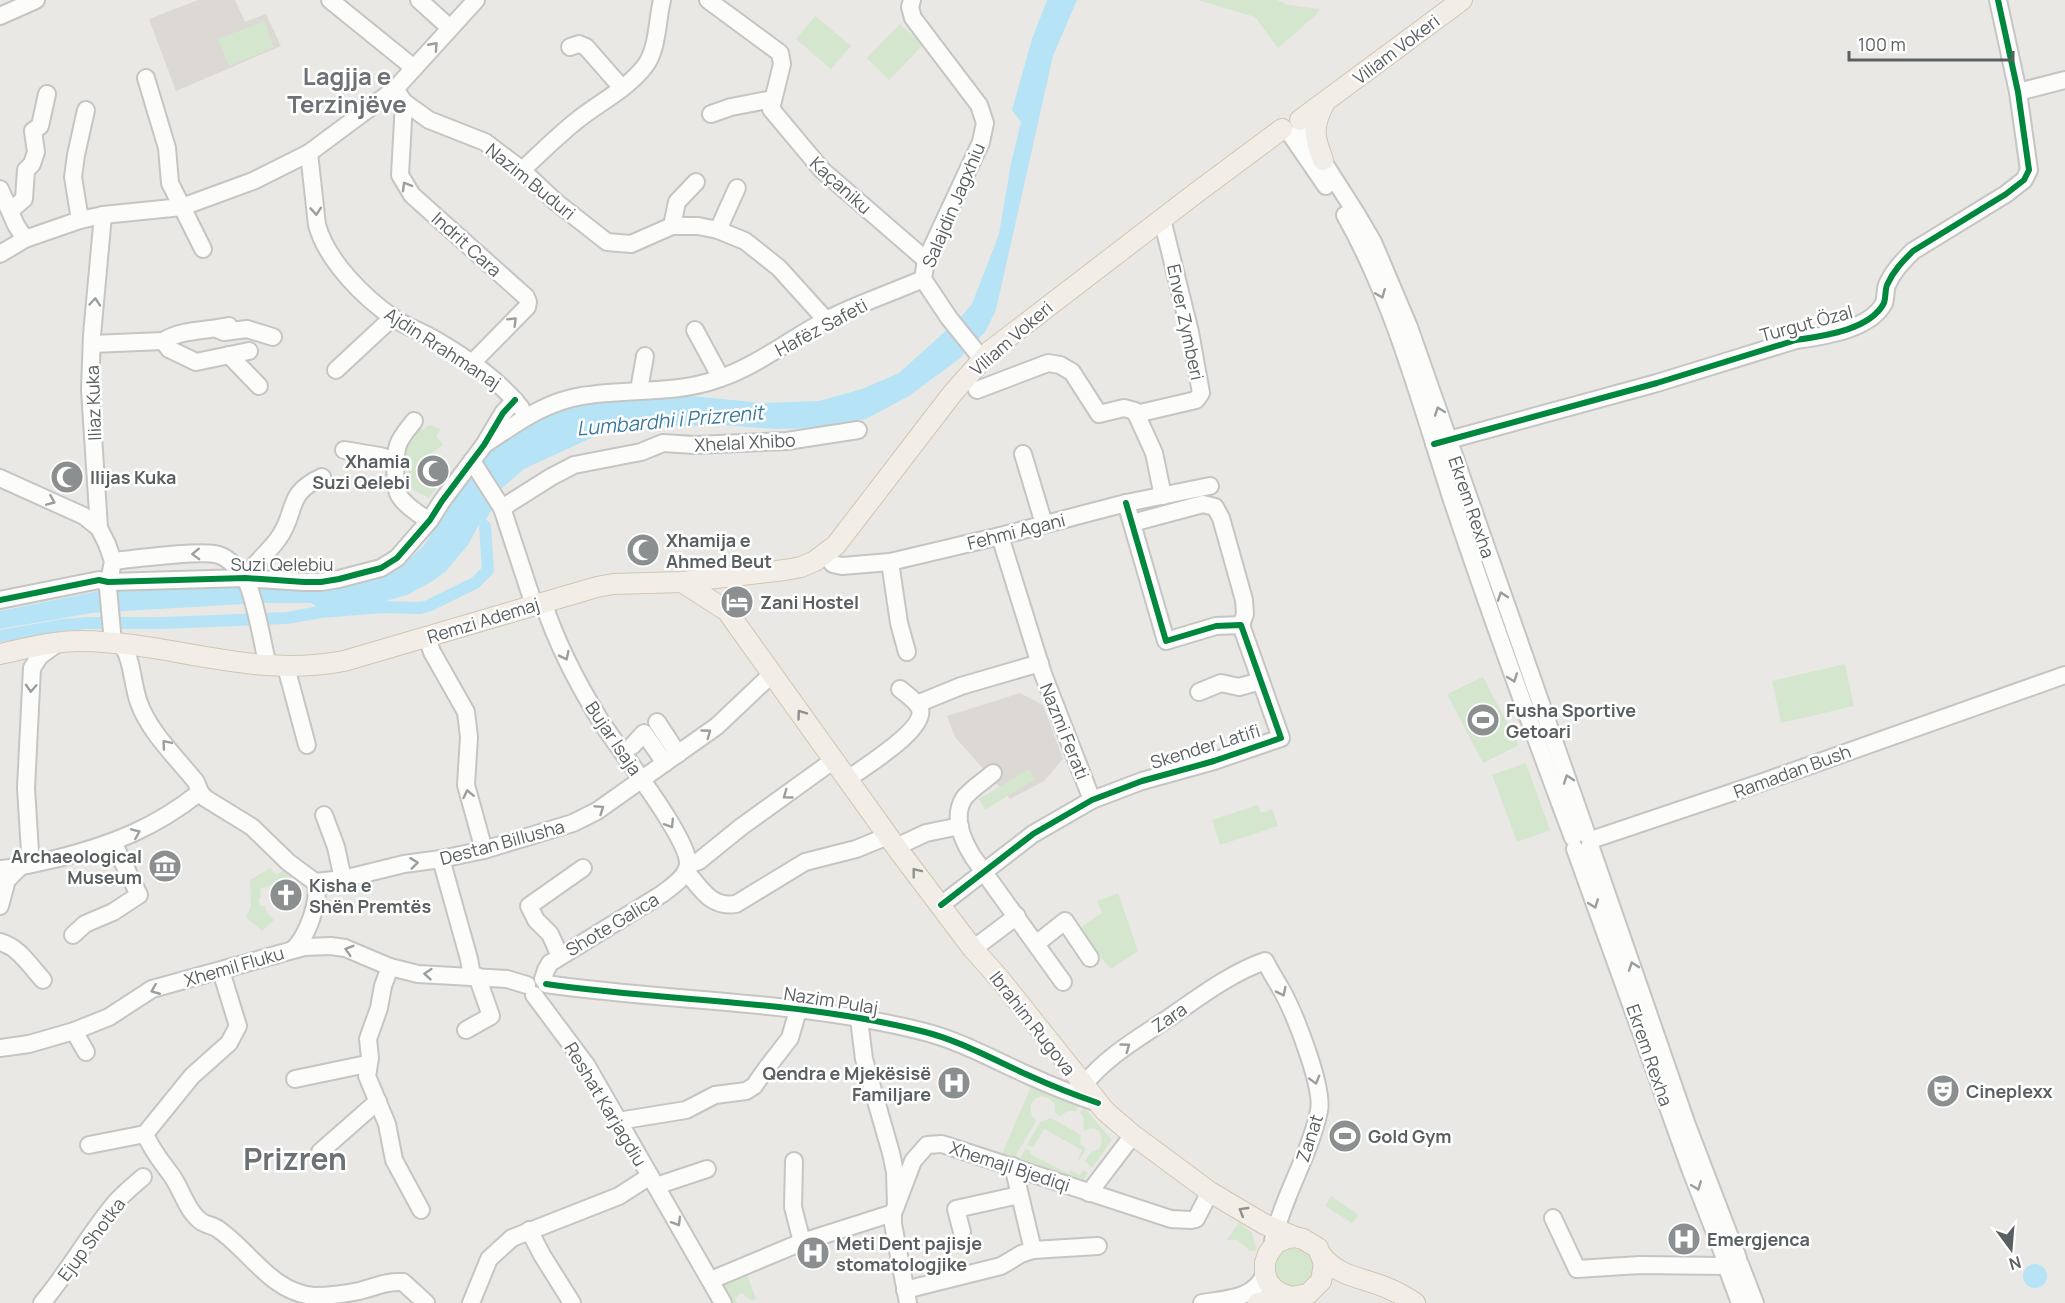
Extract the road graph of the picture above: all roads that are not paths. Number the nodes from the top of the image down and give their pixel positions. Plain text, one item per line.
1 (36, 0) edge
2 (330, 0) edge
3 (419, 0) edge
4 (476, 0) edge
5 (662, 0) edge
6 (912, 0) edge
7 (1440, 0) edge
8 (1462, 0) edge
9 (1998, 0) edge
10 (720, 3) edge
11 (0, 16) edge
12 (450, 28) junction
13 (570, 47) dead end
14 (414, 68) junction
15 (146, 78) dead end
16 (2065, 80) edge
17 (621, 88) junction
18 (2018, 92) junction
19 (47, 94) dead end
20 (399, 96) junction
21 (773, 99) junction
22 (1325, 102) junction
23 (86, 110) dead end
24 (711, 114) dead end
25 (1293, 125) junction
26 (309, 153) junction
27 (1323, 160) junction
28 (522, 170) junction
29 (696, 182) dead end
30 (737, 188) dead end
31 (0, 189) edge
32 (182, 207) junction
33 (10, 211) junction
34 (103, 215) junction
35 (1162, 219) junction
36 (80, 220) junction
37 (672, 226) junction
38 (718, 230) junction
39 (25, 239) junction
40 (203, 249) dead end
41 (0, 254) edge
42 (927, 260) junction
43 (923, 279) junction
44 (393, 317) junction
45 (826, 320) junction
46 (695, 330) dead end
47 (273, 337) dead end
48 (163, 341) junction
49 (92, 344) junction
50 (249, 351) dead end
51 (978, 355) junction
52 (645, 356) dead end
53 (230, 361) junction
54 (471, 363) junction
55 (336, 370) dead end
56 (721, 378) junction
57 (259, 386) dead end
58 (639, 390) junction
59 (977, 390) dead end
60 (515, 400) junction
61 (1136, 414) junction
62 (528, 416) junction
63 (414, 421) dead end
64 (858, 430) dead end
65 (1441, 442) junction
66 (484, 445) junction
67 (344, 450) dead end
68 (1023, 454) dead end
69 (396, 460) junction
70 (475, 465) junction
71 (322, 477) dead end
72 (0, 478) edge
73 (1210, 486) dead end
74 (1163, 496) junction
75 (1126, 503) junction
76 (501, 505) junction
77 (430, 520) junction
78 (1132, 523) junction
79 (1044, 525) junction
80 (99, 528) junction
81 (1000, 536) junction
82 (825, 555) junction
83 (112, 561) junction
84 (890, 562) junction
85 (736, 577) junction
86 (246, 582) junction
87 (682, 582) junction
88 (108, 585) junction
89 (0, 600) edge
90 (538, 603) junction
91 (727, 611) junction
92 (1241, 625) junction
93 (427, 637) junction
94 (116, 638) junction
95 (59, 642) junction
96 (907, 652) dead end
97 (0, 654) edge
98 (1040, 663) junction
99 (277, 667) junction
100 (772, 674) junction
101 (2065, 675) edge
102 (1261, 681) junction
103 (900, 689) dead end
104 (1199, 692) dead end
105 (917, 704) junction
106 (657, 722) dead end
107 (307, 745) dead end
108 (632, 746) dead end
109 (672, 759) junction
110 (834, 759) junction
111 (993, 773) dead end
112 (642, 779) junction
113 (848, 779) junction
114 (200, 792) junction
115 (1092, 800) junction
116 (324, 815) dead end
117 (960, 826) junction
118 (892, 841) junction
119 (114, 842) junction
120 (1583, 842) junction
121 (484, 850) junction
122 (441, 860) junction
123 (20, 867) junction
124 (584, 868) dead end
125 (687, 868) junction
126 (0, 869) edge
127 (984, 871) junction
128 (343, 879) junction
129 (315, 882) junction
130 (941, 905) junction
131 (0, 906) edge
132 (1017, 916) junction
133 (73, 935) dead end
134 (0, 942) edge
135 (1036, 944) junction
136 (973, 949) junction
137 (292, 950) junction
138 (560, 956) junction
139 (1090, 958) dead end
140 (1265, 962) joint
141 (390, 967) junction
142 (221, 971) junction
143 (474, 976) junction
144 (43, 980) dead end
145 (1063, 982) dead end
146 (538, 986) junction
147 (798, 1010) junction
148 (859, 1019) junction
149 (466, 1030) dead end
150 (74, 1031) junction
151 (0, 1048) edge
152 (86, 1052) dead end
153 (368, 1070) junction
154 (295, 1079) dead end
155 (1083, 1086) junction
156 (378, 1101) junction
157 (1098, 1103) junction
158 (618, 1121) junction
159 (145, 1134) junction
160 (1133, 1135) junction
161 (89, 1145) dead end
162 (320, 1152) dead end
163 (920, 1152) junction
164 (891, 1153) junction
165 (794, 1161) dead end
166 (1013, 1166) junction
167 (707, 1169) dead end
168 (144, 1177) dead end
169 (653, 1181) junction
170 (1089, 1192) junction
171 (1210, 1192) junction
172 (1019, 1195) junction
173 (421, 1210) dead end
174 (894, 1210) junction
175 (1553, 1218) dead end
176 (529, 1230) junction
177 (963, 1232) dead end
178 (1274, 1238) junction
179 (802, 1242) junction
180 (1098, 1246) dead end
181 (1033, 1250) junction
182 (1322, 1256) junction
183 (1731, 1264) junction
184 (1265, 1273) junction
185 (711, 1280) junction
186 (1315, 1288) junction
187 (361, 1291) junction
188 (906, 1296) edge
189 (1291, 1297) junction
190 (42, 1303) edge
191 (340, 1303) edge
192 (426, 1303) edge
193 (471, 1303) edge
194 (572, 1303) edge
195 (723, 1303) edge
196 (1202, 1303) edge
197 (1258, 1303) edge
198 (1389, 1303) edge
199 (1415, 1303) edge
200 (1740, 1303) edge
201 (1755, 1303) edge

1 - 11 street
2 - 14 street
3 - 12 street
4 - 12 street
5 - 17 street
6 - 42 street, Salajdin Jagxhiu
7 - 25 main road, Viliam Vokeri
8 - 22 main road, Viliam Vokeri
9 - 18 street, Turgut Özal
10 - 21 street
14 -> 12 street
13 - 17 street
14 - 20 street
15 - 32 street
16 - 18 street
17 - 28 street
18 - 65 street, Turgut Özal
19 - 33 street
20 - 26 street
20 - 28 street, Nazim Buduri
54 -> 20 street, Indrit Cara
21 - 24 street
21 - 42 street, Kaçaniku
22 - 25 main road, Viliam Vokeri
22 - 27 main road
23 - 36 street
25 - 27 street, Ekrem Rexha
25 - 35 main road, Viliam Vokeri
25 -> 65 street, Ekrem Rexha
26 - 32 street
26 -> 44 street, Ajdin Rrahmanaj
65 -> 27 street, Ekrem Rexha
28 - 37 street, Nazim Buduri
29 - 37 street
30 - 38 street
31 - 33 street
32 - 34 street
32 - 40 street
33 - 39 street
34 - 36 street
49 -> 34 street, Iliaz Kuka
35 - 51 main road, Viliam Vokeri
35 - 61 street, Enver Zymberi
36 - 39 street
37 - 38 street, Nazim Buduri
38 - 45 street, Nazim Buduri
39 - 41 street
42 - 43 street, Salajdin Jagxhiu
43 - 45 street, Hafëz Safeti
43 - 51 street, Salajdin Jagxhiu
44 - 54 street, Ajdin Rrahmanaj
44 - 55 street
45 - 56 street, Hafëz Safeti
46 - 56 street
47 - 48 street
48 - 49 street
48 - 53 street
49 - 80 street, Iliaz Kuka
50 - 53 street
51 - 82 main road, Viliam Vokeri
52 - 58 street
53 - 57 street
54 - 60 street, Ajdin Rrahmanaj
56 - 58 street, Hafëz Safeti
58 - 62 street, Hafëz Safeti
59 - 61 street, Enver Zymberi
60 - 62 street, Ajdin Rrahmanaj
60 - 66 street, Suzi Qelebiu
61 - 74 street
62 - 66 street, Suzi Qelebiu
63 - 69 street
64 - 76 street, Xhelal Xhibo
65 - 120 street, Ekrem Rexha
66 - 70 street, Suzi Qelebiu
67 - 69 street
68 - 79 street
69 - 77 street
70 - 76 street
70 - 77 street, Suzi Qelebiu
71 - 86 street, Suzi Qelebiu
72 -> 80 street
73 - 74 street, Fehmi Agani
74 - 75 street, Fehmi Agani
75 - 78 street
75 - 79 street, Fehmi Agani
76 - 90 street
77 - 86 street, Suzi Qelebiu
78 - 92 street
78 - 92 street
79 - 81 street, Fehmi Agani
80 - 83 street, Iliaz Kuka
81 - 84 street, Fehmi Agani
81 - 98 street, Nazmi Ferati
82 - 84 street, Fehmi Agani
82 - 85 main road, Viliam Vokeri
86 -> 83 street, Suzi Qelebiu
83 - 88 street
84 - 96 street
85 - 87 main road, Viliam Vokeri
85 - 91 main road
86 - 88 street, Suzi Qelebiu
86 - 99 street
87 - 90 main road, Remzi Ademaj
87 - 91 main road, Ibrahim Rugova
88 - 89 street, Suzi Qelebiu
88 - 94 street
90 - 93 main road, Remzi Ademaj
90 -> 112 street, Bujar Isaja
91 - 100 main road, Ibrahim Rugova
92 - 102 street, Skender Latifi
93 - 99 main road, Remzi Ademaj
121 -> 93 street
94 - 95 main road, Remzi Ademaj
94 - 99 main road, Remzi Ademaj
114 -> 94 street
95 - 97 main road, Remzi Ademaj
95 -> 123 street
98 - 105 street, Nazmi Ferati
98 - 115 street, Nazmi Ferati
99 - 107 street
109 -> 100 street, Destan Billusha
110 -> 100 main road, Ibrahim Rugova
101 - 120 street, Ramadan Bush
102 - 104 street
102 - 115 street, Skender Latifi
103 - 105 street
105 - 113 street
106 - 109 street
108 - 109 street
109 - 112 street, Destan Billusha
110 - 113 main road, Ibrahim Rugova
110 -> 125 street, Shote Galica
111 - 117 street
121 -> 112 street, Destan Billusha
112 -> 125 street, Bujar Isaja
113 - 118 main road, Ibrahim Rugova
119 -> 114 street
114 - 129 street
115 - 127 street, Skender Latifi
116 - 128 street
117 - 118 street
117 - 127 street
118 - 125 street
130 -> 118 main road, Ibrahim Rugova
119 - 123 street
119 - 133 street
120 - 183 street, Ekrem Rexha
121 - 122 street, Destan Billusha
128 -> 122 street, Destan Billusha
122 - 143 street
123 - 126 street
123 - 131 street
124 - 138 street
125 - 138 street, Shote Galica
127 - 130 street, Skender Latifi
127 - 132 street
128 - 129 street, Destan Billusha
129 - 137 street
130 - 136 main road, Ibrahim Rugova
132 - 135 street
132 - 136 street
134 - 144 street
135 - 139 street
135 - 145 street
136 - 155 main road, Ibrahim Rugova
141 -> 137 street, Xhemil Fluku
137 - 142 street, Xhemil Fluku
138 - 146 street, Shote Galica
155 -> 140 street, Zara
140 -> 178 street, Zanat
143 -> 141 street, Xhemil Fluku
141 - 153 street
142 -> 150 street, Xhemil Fluku
142 - 159 street
143 - 146 street, Xhemil Fluku
143 - 149 street
146 - 147 street, Nazim Pulaj
146 - 158 street, Reshat Karjagdiu
147 - 148 street, Nazim Pulaj
147 - 158 street
148 - 157 street, Nazim Pulaj
148 - 164 street
150 - 151 street, Xhemil Fluku
150 - 152 street
153 - 154 street
153 - 156 street
155 - 157 main road, Ibrahim Rugova
156 - 162 street
156 - 173 street
157 - 160 main road, Ibrahim Rugova
158 - 169 street, Reshat Karjagdiu
159 - 161 street
159 - 187 street
160 - 170 street, Xhemajl Bjediqi
160 - 171 main road, Ibrahim Rugova
163 - 164 street, Xhemajl Bjediqi
163 - 166 street, Xhemajl Bjediqi
163 - 174 street
164 - 174 street
165 - 179 street
166 - 170 street, Xhemajl Bjediqi
166 - 172 street
167 - 169 street, Reshat Karjagdiu
168 - 190 street, Ejup Shotka
169 - 176 street
169 -> 185 street, Reshat Karjagdiu
170 - 171 street, Xhemajl Bjediqi
178 -> 171 main road, Ibrahim Rugova
172 - 177 street
172 - 181 street
174 - 179 street
174 - 188 street
175 - 183 street
176 - 193 street
176 - 194 street
178 - 182 main road
178 - 184 main road
179 - 185 street
180 - 181 street
181 - 188 street
182 - 186 main road
182 - 199 main road
183 - 200 street, Ekrem Rexha
183 - 201 street, Ekrem Rexha
184 - 189 main road
184 - 196 street
185 - 195 street, Reshat Karjagdiu
186 - 189 main road
186 - 198 main road
187 - 191 street
187 - 192 street
189 - 197 main road

